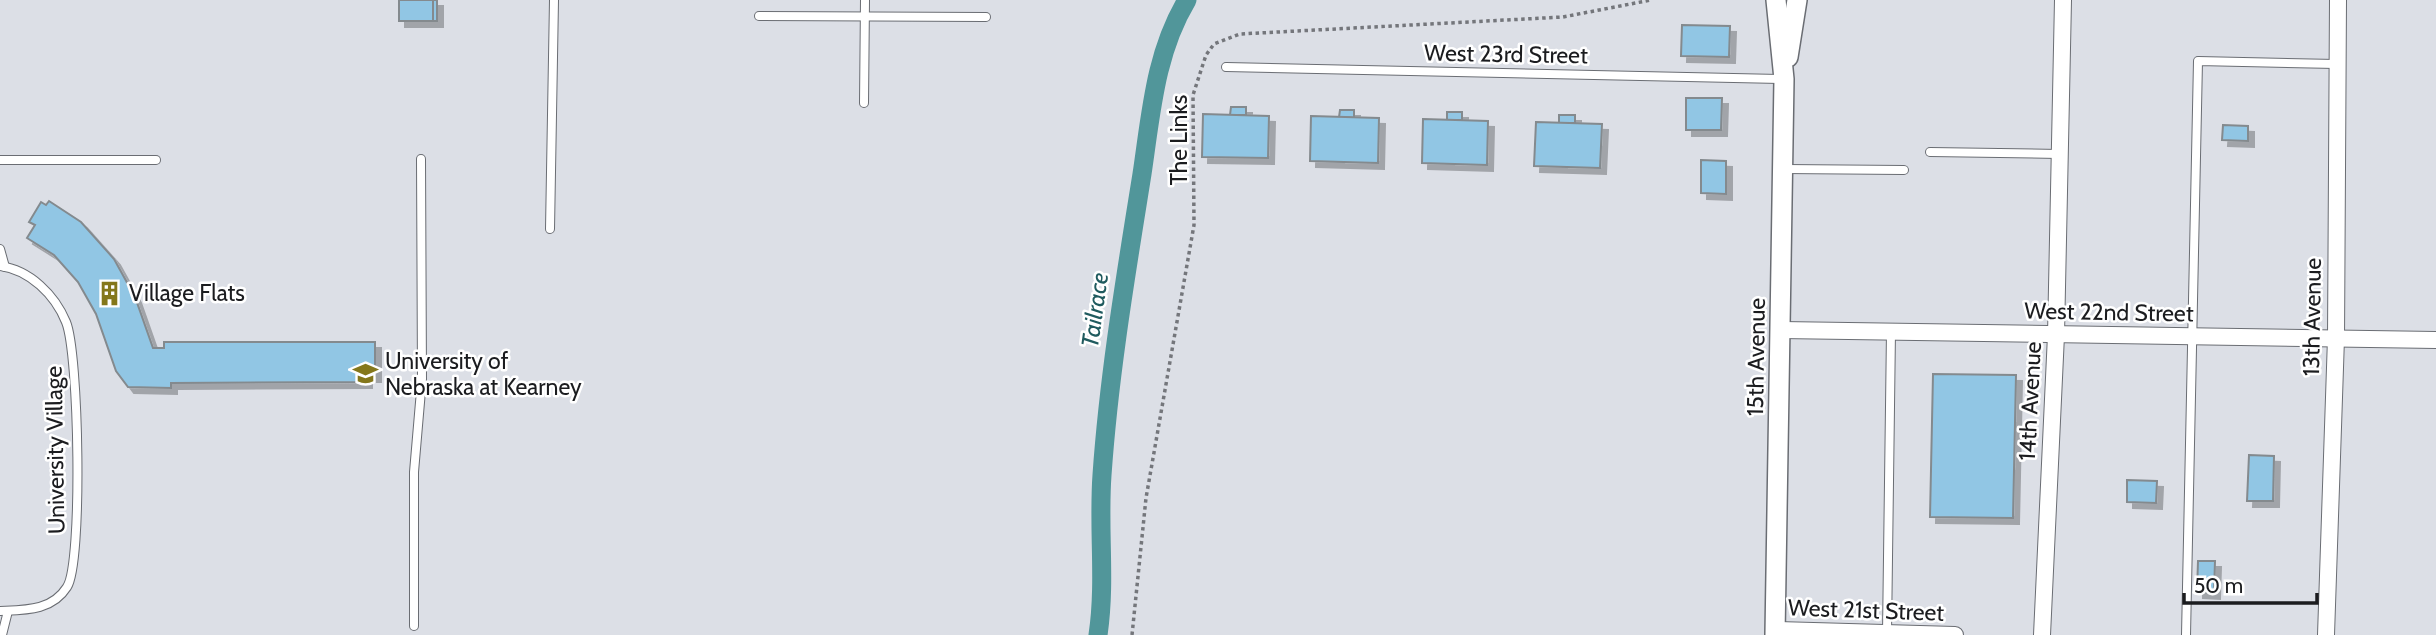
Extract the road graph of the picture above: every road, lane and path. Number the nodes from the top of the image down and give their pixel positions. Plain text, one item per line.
1 (554, 0) edge
2 (865, 0) edge
3 (1651, 0) edge
4 (1776, 0) edge
5 (1797, 0) edge
6 (2063, 0) edge
7 (2338, 0) edge
8 (759, 16) dead end
9 (865, 16) junction
10 (986, 16) dead end
11 (2336, 64) junction
12 (1226, 67) dead end
13 (1784, 79) junction
14 (864, 103) dead end
15 (1930, 152) dead end
16 (2059, 154) junction
17 (421, 159) dead end
18 (0, 160) edge
19 (156, 160) dead end
20 (1783, 169) junction
21 (1904, 170) dead end
22 (550, 229) dead end
23 (0, 249) edge
24 (2, 266) edge
25 (1781, 330) junction
26 (1891, 331) junction
27 (2056, 335) junction
28 (2194, 336) junction
29 (2336, 338) junction
30 (2436, 340) edge
31 (4, 611) edge
32 (414, 626) dead end
33 (1775, 633) edge
34 (1887, 634) edge
35 (2, 635) edge
36 (1132, 635) edge
37 (1908, 635) edge
38 (1955, 635) edge
39 (2042, 635) edge
40 (2186, 635) edge
41 (2326, 635) edge

1 - 22 lane
2 - 9 lane
3 - 36 path, The Links
4 - 13 street, 15th Avenue
5 - 13 street, 15th Avenue
6 - 16 street, 14th Avenue
7 - 11 street, 13th Avenue
8 - 9 lane
9 - 10 lane
9 - 14 lane
11 - 28 lane
11 - 29 street, 13th Avenue
12 - 13 lane, West 23rd Street
13 - 20 street, 15th Avenue
15 - 16 lane
16 - 27 street, 14th Avenue
17 - 32 lane
18 - 19 lane
20 - 21 lane
20 - 25 street, 15th Avenue
23 - 24 lane, University Village
24 - 31 lane, University Village
25 - 26 street, West 22nd Street
25 - 33 street, 15th Avenue
26 - 27 street, West 22nd Street
26 - 34 lane
27 - 28 street, West 22nd Street
27 - 39 street, 14th Avenue
28 - 29 street, West 22nd Street
28 - 40 lane
29 - 30 street, West 22nd Street
29 - 41 street, 13th Avenue
31 - 35 lane
33 - 34 street, West 21st Street
34 - 37 street, West 21st Street
37 - 38 street, West 21st Street

